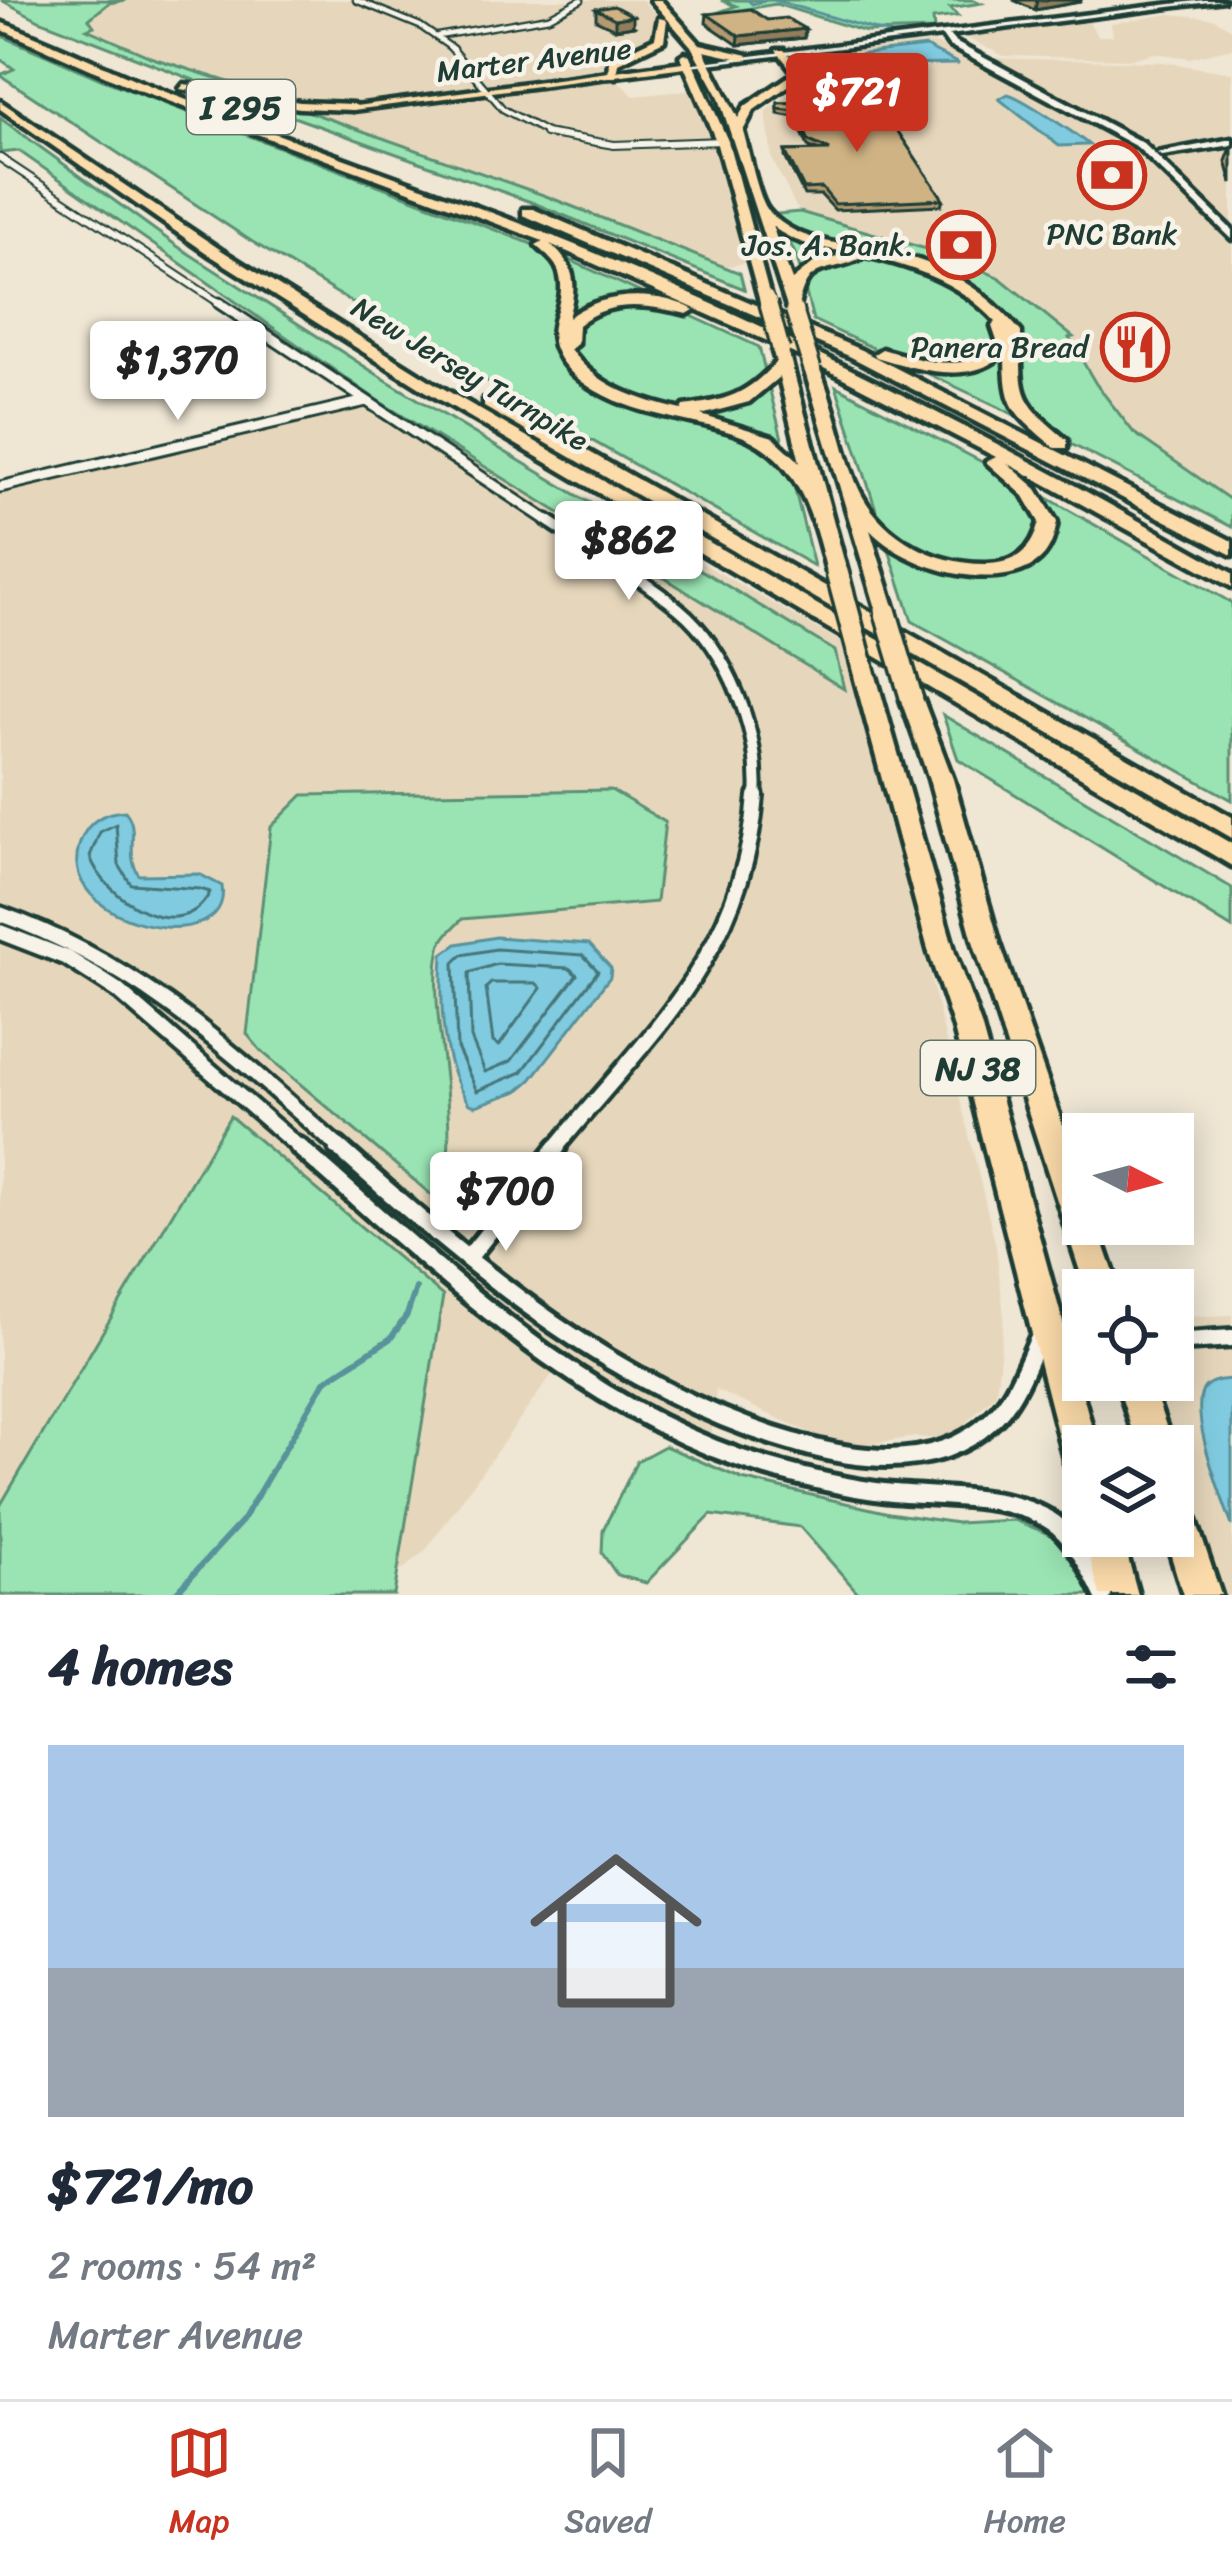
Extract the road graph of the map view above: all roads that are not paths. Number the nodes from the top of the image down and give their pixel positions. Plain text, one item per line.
1 (356, 0) edge
2 (581, 0) edge
3 (642, 0) edge
4 (656, 0) edge
5 (1221, 0) edge
6 (0, 9) edge
7 (662, 20) junction
8 (0, 25) edge
9 (438, 36) junction
10 (948, 39) junction
11 (698, 47) junction
12 (780, 52) junction
13 (744, 57) junction
14 (707, 62) junction
15 (690, 64) junction
16 (612, 75) junction
17 (184, 87) junction
18 (492, 89) junction
19 (0, 91) edge
20 (0, 104) edge
21 (353, 107) joint
22 (265, 116) dead end
23 (739, 128) junction
24 (722, 141) junction
25 (1232, 142) edge
26 (1162, 153) junction
27 (0, 158) edge
28 (485, 196) dead end
29 (759, 209) junction
30 (512, 224) junction
31 (1232, 226) edge
32 (1232, 236) edge
33 (796, 314) junction
34 (757, 330) junction
35 (782, 356) junction
36 (366, 401) junction
37 (924, 413) junction
38 (844, 481) junction
39 (0, 487) edge
40 (1143, 499) junction
41 (820, 512) junction
42 (1232, 549) edge
43 (1232, 581) edge
44 (1232, 829) edge
45 (1232, 856) edge
46 (0, 914) edge
47 (0, 932) edge
48 (469, 1257) junction
49 (1096, 1269) edge
50 (1046, 1324) junction
51 (1232, 1338) edge
52 (1194, 1341) edge
53 (1073, 1425) edge
54 (1108, 1557) edge
55 (1190, 1557) edge
56 (1103, 1595) edge
57 (1118, 1595) edge
58 (1202, 1595) edge

1 - 9 street
2 - 9 street
3 - 7 highway, NJ 38
4 - 11 highway, NJ 38
5 - 10 main road
6 - 17 highway, I 295
7 - 15 highway, NJ 38
7 - 16 highway
8 - 30 highway, I 295
9 - 18 street
10 - 12 main road, Marter Avenue
10 - 26 main road
10 - 32 main road
11 - 13 highway
11 - 14 highway, NJ 38
12 - 13 main road, Marter Avenue
12 - 23 highway
13 - 14 main road, Marter Avenue
14 - 15 main road, Marter Avenue
14 - 23 highway, NJ 38
15 - 16 main road, Marter Avenue
15 - 24 highway, NJ 38
16 - 18 main road, Marter Avenue
17 - 21 highway
17 - 22 highway, I 295
18 - 21 main road, Marter Avenue
18 - 24 street
19 - 44 highway, New Jersey Turnpike
20 - 45 highway, New Jersey Turnpike
23 - 29 highway, NJ 38
24 - 35 highway, NJ 38, bridge
25 - 26 main road
26 - 31 main road
27 - 36 street
28 - 33 highway
29 - 33 highway, NJ 38
29 - 40 highway
30 - 34 highway, I 295
30 - 41 highway
33 - 33 highway
33 - 38 highway, NJ 38, bridge
33 - 40 highway
34 - 35 highway
34 - 37 highway, I 295
35 - 41 highway, NJ 38
36 - 39 street
36 - 48 street
37 - 38 highway
37 - 43 highway, I 295
38 - 49 highway, NJ 38, bridge
40 - 42 highway
41 - 50 highway, NJ 38, bridge
46 - 48 street
47 - 56 street
48 - 50 street
50 - 53 highway, NJ 38
51 - 52 street
54 - 57 highway
55 - 58 highway

